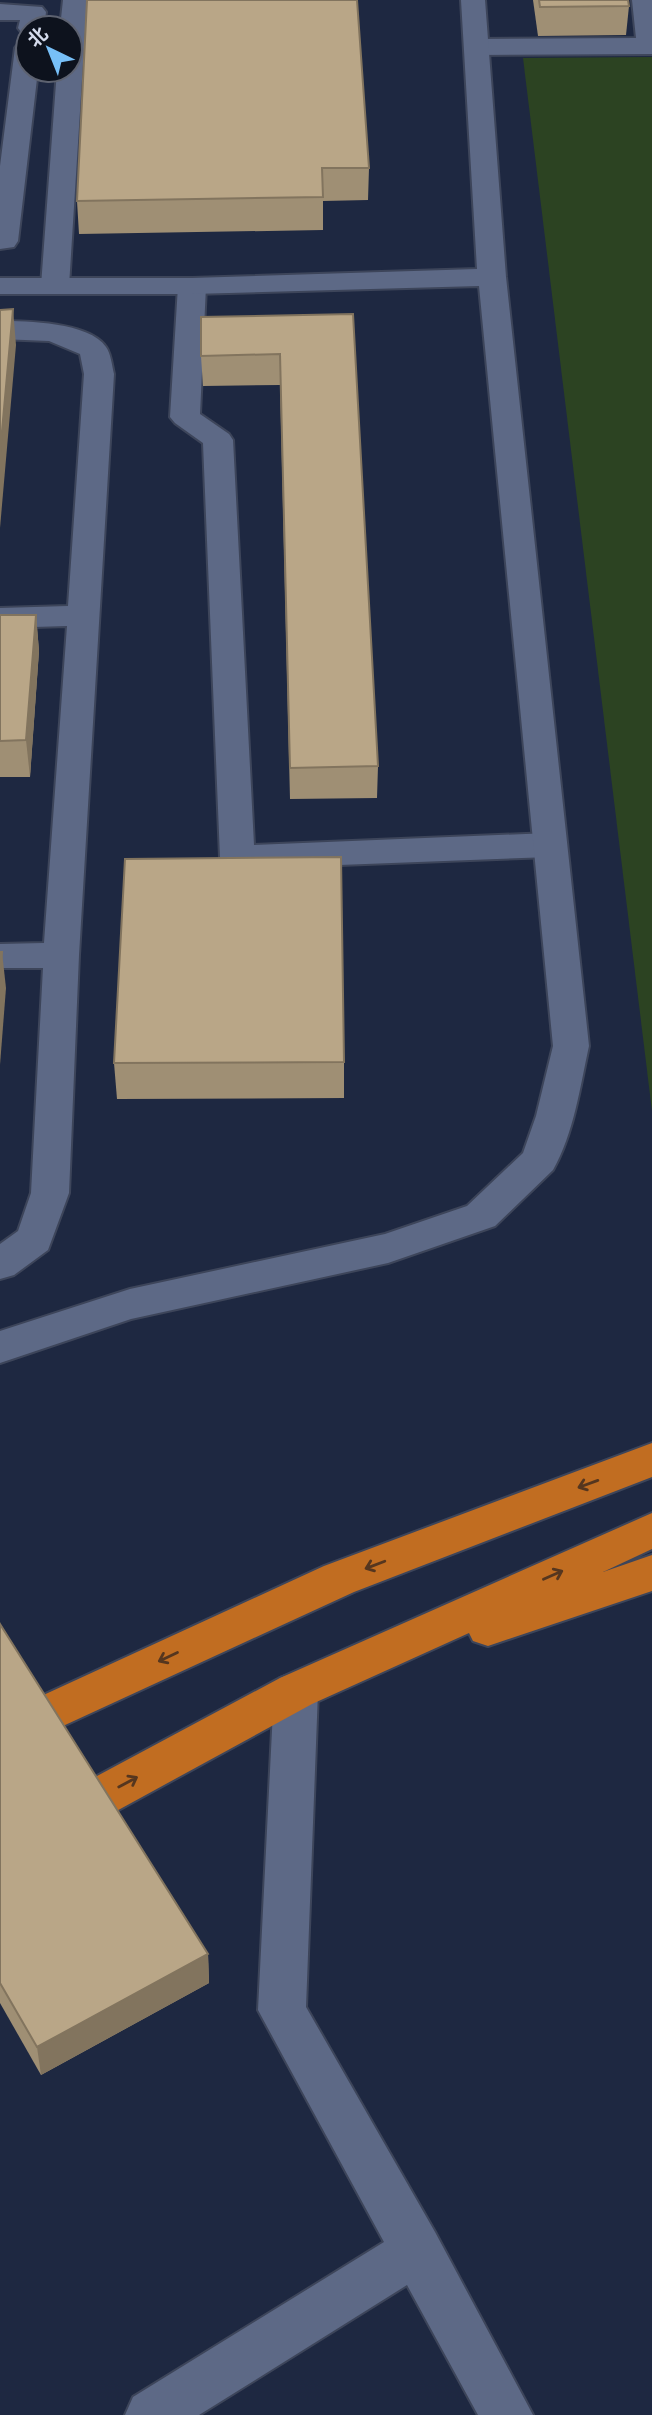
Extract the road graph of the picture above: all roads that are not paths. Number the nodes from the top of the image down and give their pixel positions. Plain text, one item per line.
1 (75, 0) edge
2 (473, 0) edge
3 (644, 0) edge
4 (0, 12) edge
5 (33, 14) edge
6 (651, 46) edge
7 (477, 47) junction
8 (24, 84) edge
9 (0, 241) edge
10 (492, 276) junction
11 (0, 286) edge
12 (55, 286) junction
13 (192, 286) junction
14 (0, 330) edge
15 (85, 616) junction
16 (0, 618) edge
17 (550, 845) junction
18 (61, 955) junction
19 (0, 956) edge
20 (0, 1264) edge
21 (0, 1347) edge
22 (652, 1460) edge
23 (652, 1530) edge
24 (652, 1573) edge
25 (296, 1691) junction
26 (0, 1736) edge
27 (0, 1851) edge
28 (417, 2250) junction
29 (151, 2415) edge
30 (507, 2415) edge

1 - 12 street
2 - 7 street
3 - 6 street
4 - 5 street
6 - 7 street
7 - 10 street
8 - 9 street
10 - 13 street
10 - 17 street
11 - 12 street
12 - 13 street
13 - 17 street
14 - 15 street
15 - 16 street
15 - 18 street
17 - 21 street
18 - 19 street
18 - 20 street
22 -> 26 highway
25 -> 23 highway
24 - 25 highway
27 -> 25 highway
25 - 28 street
28 - 29 street
28 - 30 street

